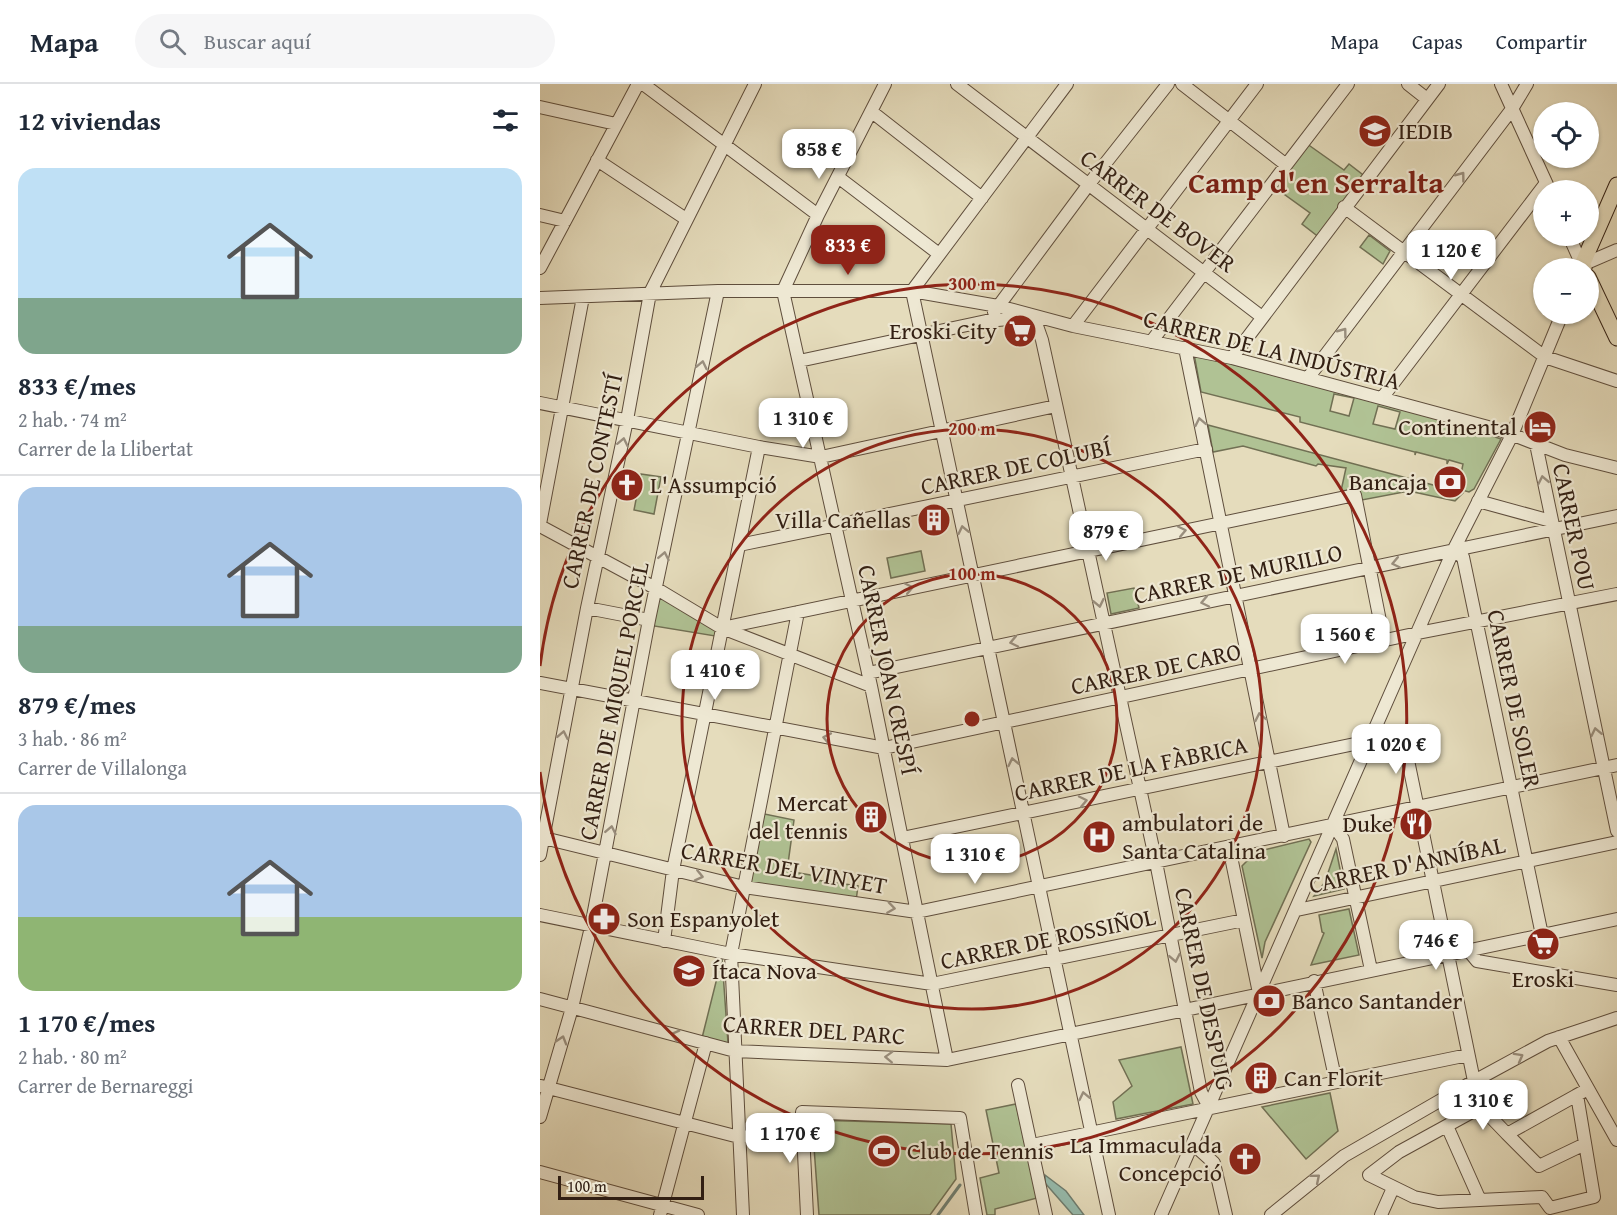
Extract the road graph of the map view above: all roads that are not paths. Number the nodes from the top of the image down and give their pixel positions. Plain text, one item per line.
1 (638, 84) edge
2 (643, 84) edge
3 (755, 84) edge
4 (885, 84) edge
5 (1067, 84) edge
6 (1168, 84) edge
7 (1182, 84) edge
8 (1257, 84) edge
9 (1348, 84) edge
10 (1408, 84) edge
11 (1439, 84) edge
12 (1501, 84) edge
13 (1527, 84) edge
14 (960, 85) edge
15 (1428, 99) junction
16 (540, 107) edge
17 (1512, 109) junction
18 (872, 112) junction
19 (1230, 120) junction
20 (616, 124) junction
21 (1027, 138) junction
22 (725, 144) junction
23 (597, 160) junction
24 (1285, 164) junction
25 (838, 177) junction
26 (1545, 180) edge
27 (1089, 184) junction
28 (1617, 185) edge
29 (982, 198) junction
30 (1533, 205) edge
31 (1344, 207) junction
32 (540, 215) edge
33 (818, 215) junction
34 (686, 219) junction
35 (565, 220) junction
36 (1147, 230) junction
37 (1617, 250) edge
38 (1403, 253) junction
39 (939, 254) junction
40 (1589, 258) edge
41 (1599, 261) edge
42 (540, 268) edge
43 (1203, 271) junction
44 (718, 291) junction
45 (783, 291) junction
46 (912, 291) junction
47 (650, 293) junction
48 (1460, 294) junction
49 (583, 297) junction
50 (540, 298) edge
51 (1599, 301) edge
52 (999, 306) junction
53 (1262, 318) junction
54 (1058, 322) junction
55 (979, 323) junction
56 (1558, 324) edge
57 (1073, 326) junction
58 (921, 336) junction
59 (1617, 338) edge
60 (1042, 340) junction
61 (1151, 342) junction
62 (1185, 348) junction
63 (1545, 357) junction
64 (1232, 358) junction
65 (799, 361) junction
66 (1308, 378) junction
67 (1617, 381) edge
68 (1382, 398) junction
69 (540, 403) edge
70 (1056, 406) junction
71 (563, 407) junction
72 (627, 420) junction
73 (942, 430) junction
74 (688, 433) junction
75 (1512, 435) junction
76 (1536, 444) junction
77 (759, 447) junction
78 (1206, 449) junction
79 (820, 457) junction
80 (1617, 468) edge
81 (1072, 477) junction
82 (956, 501) junction
83 (1478, 501) junction
84 (1617, 516) edge
85 (1221, 523) junction
86 (540, 525) edge
87 (1552, 525) junction
88 (836, 526) junction
89 (739, 545) junction
90 (1088, 551) junction
91 (1453, 551) junction
92 (599, 557) junction
93 (1369, 568) junction
94 (972, 575) junction
95 (657, 589) junction
96 (1617, 594) edge
97 (1235, 596) junction
98 (852, 600) junction
99 (1569, 603) junction
100 (587, 608) junction
101 (798, 612) junction
102 (649, 620) junction
103 (1476, 622) junction
104 (1104, 624) junction
105 (722, 628) junction
106 (1418, 633) junction
107 (1384, 641) junction
108 (988, 648) junction
109 (789, 655) junction
110 (1250, 670) junction
111 (868, 673) junction
112 (540, 683) edge
113 (871, 686) junction
114 (571, 689) junction
115 (1120, 698) junction
116 (635, 701) junction
117 (704, 714) junction
118 (1004, 722) junction
119 (776, 728) junction
120 (1403, 736) dead end
121 (1369, 741) junction
122 (884, 748) junction
123 (1269, 762) junction
124 (1617, 765) edge
125 (1604, 768) junction
126 (1511, 788) junction
127 (1140, 789) junction
128 (1418, 807) junction
129 (1024, 813) junction
130 (1333, 825) junction
131 (1617, 831) edge
132 (1284, 836) junction
133 (542, 837) edge
134 (902, 838) junction
135 (1617, 842) edge
136 (1229, 847) junction
137 (606, 854) junction
138 (540, 855) edge
139 (1156, 862) junction
140 (1526, 862) junction
141 (673, 870) junction
142 (1433, 881) junction
143 (744, 887) junction
144 (1039, 887) junction
145 (1356, 897) junction
146 (1297, 910) junction
147 (917, 912) junction
148 (540, 915) edge
149 (1617, 919) edge
150 (1244, 920) junction
151 (591, 927) junction
152 (1170, 935) junction
153 (1542, 935) junction
154 (664, 941) junction
155 (1468, 950) junction
156 (731, 954) junction
157 (1448, 954) junction
158 (1055, 959) junction
159 (1371, 970) junction
160 (1314, 981) junction
161 (932, 984) junction
162 (1617, 985) edge
163 (1259, 993) junction
164 (540, 999) edge
165 (572, 1008) junction
166 (1185, 1009) junction
167 (1617, 1018) edge
168 (1071, 1033) junction
169 (1559, 1037) junction
170 (706, 1043) junction
171 (735, 1051) junction
172 (1468, 1055) junction
173 (947, 1060) junction
174 (1474, 1081) junction
175 (1336, 1082) junction
176 (1018, 1085) dead end
177 (543, 1087) edge
178 (1583, 1092) junction
179 (1209, 1107) junction
180 (540, 1117) edge
181 (684, 1124) junction
182 (1447, 1126) junction
183 (803, 1133) junction
184 (1092, 1133) junction
185 (1507, 1134) junction
186 (739, 1137) junction
187 (1616, 1140) edge
188 (1193, 1144) junction
189 (1585, 1144) junction
190 (1032, 1146) junction
191 (540, 1172) edge
192 (1393, 1188) junction
193 (1479, 1198) junction
194 (661, 1210) edge
195 (698, 1215) edge
196 (743, 1215) edge
197 (807, 1215) edge
198 (976, 1215) edge
199 (1046, 1215) edge
200 (1109, 1215) edge
201 (1161, 1215) edge
202 (1226, 1215) edge
203 (1271, 1215) edge
204 (1381, 1215) edge

1 - 20 street
2 - 22 street
3 - 22 street, CARRER DE CONTESTÍ
4 - 18 street
5 - 21 street
6 - 27 street
7 - 19 street
8 - 19 street
9 - 24 street
10 - 15 street
11 - 15 street
12 - 17 street
13 - 17 street
14 - 21 street, CARRER DE BOVER
15 - 31 street
16 - 20 street
17 - 26 street
38 -> 17 street
18 - 25 street
18 - 29 street
19 - 24 street
19 - 36 street
20 - 23 street
21 - 27 street, CARRER DE BOVER
21 - 29 street
22 - 33 street
22 - 34 street, CARRER DE CONTESTÍ
23 - 34 street
23 - 35 street
24 - 43 street
25 - 33 street
25 - 39 street
27 - 36 street, CARRER DE BOVER
27 - 52 street
28 - 40 main road
29 - 39 street
30 - 48 street
31 - 38 street
31 - 53 street
32 - 35 street
33 - 45 street
34 - 47 street, CARRER DE CONTESTÍ
35 - 42 street
36 - 43 street, CARRER DE BOVER
36 - 57 street
37 - 41 street
38 - 48 street
66 -> 38 street
39 - 46 street
43 - 53 street, CARRER DE BOVER
43 - 61 street
44 - 45 street, CARRER DE LA INDÚSTRIA
44 - 47 street, CARRER DE LA INDÚSTRIA
74 -> 44 street, CARRER DE MIQUEL PORCEL
45 - 46 street, CARRER DE LA INDÚSTRIA
45 - 65 street, CARRER JOAN CRESPÍ
46 - 52 street, CARRER DE LA INDÚSTRIA
46 - 58 street
47 - 49 street, CARRER DE LA INDÚSTRIA
47 - 72 street, CARRER DE CONTESTÍ
48 - 63 street
48 - 68 street
49 - 50 street, CARRER DE LA INDÚSTRIA
49 - 71 street
51 - 59 main road
52 - 54 street, CARRER DE LA INDÚSTRIA
52 - 55 street
53 - 64 street
54 - 57 street, CARRER DE LA INDÚSTRIA
54 - 60 street
55 - 58 street
55 - 60 street
56 - 63 street
57 - 61 street, CARRER DE LA INDÚSTRIA
58 - 65 street
58 - 73 street
60 - 70 street, CARRER DE DESPUIG
61 - 62 street, CARRER DE LA INDÚSTRIA
62 - 64 street, CARRER DE LA INDÚSTRIA
78 -> 62 street
63 - 67 street
63 - 75 street
64 - 66 street, CARRER DE LA INDÚSTRIA
65 - 79 street, CARRER JOAN CRESPÍ
66 - 68 street, CARRER DE LA INDÚSTRIA
68 - 75 street, CARRER DE LA INDÚSTRIA
69 - 71 street
70 - 73 street
70 - 81 street, CARRER DE DESPUIG
71 - 72 street
71 - 86 street
72 - 74 street
92 -> 72 street, CARRER DE CONTESTÍ
73 - 79 street
73 - 82 street
74 - 77 street
95 -> 74 street, CARRER DE MIQUEL PORCEL
75 - 76 street, CARRER DE LA INDÚSTRIA
75 - 83 street
76 - 80 street, CARRER DE LA INDÚSTRIA
87 -> 76 street, CARRER POU
77 - 79 street
77 - 89 street
78 - 81 street, CARRER DE COLUBÍ
78 - 85 street
79 - 88 street, CARRER JOAN CRESPÍ
81 - 82 street, CARRER DE COLUBÍ
81 - 90 street, CARRER DE DESPUIG
82 - 88 street, CARRER DE COLUBÍ
94 -> 82 street
83 - 87 street
83 - 91 street
84 - 87 street, CARRER DE MURILLO
90 -> 85 street
85 - 93 street
85 - 97 street
86 - 92 street
87 - 91 street, CARRER DE MURILLO
87 - 99 street, CARRER POU
88 - 89 street, CARRER DE COLUBÍ
88 - 98 street, CARRER JOAN CRESPÍ
89 - 105 street
90 - 94 street
90 -> 104 street, CARRER DE DESPUIG
91 -> 93 street, CARRER DE MURILLO
91 - 103 street, CARRER DE SOLER
91 - 106 street
92 - 95 street
92 - 100 street, CARRER DE CONTESTÍ
93 - 97 street, CARRER DE MURILLO
93 - 107 street
98 -> 94 street
94 - 108 street
95 - 102 street, CARRER DE MIQUEL PORCEL
95 - 105 street
96 - 99 street, CARRER DE CARO
97 -> 104 street, CARRER DE MURILLO
97 - 110 street
98 - 101 street
98 - 111 street, CARRER JOAN CRESPÍ
99 - 103 street, CARRER DE CARO
125 -> 99 street, CARRER POU
100 - 102 street
100 - 114 street, CARRER DE CONTESTÍ
101 - 105 street
101 - 109 street
102 - 116 street, CARRER DE MIQUEL PORCEL
103 - 106 street, CARRER DE CARO
103 - 126 street, CARRER DE SOLER
104 -> 108 street, CARRER DE MURILLO
104 - 115 street, CARRER DE DESPUIG
105 - 109 street
105 - 117 street
106 - 107 street, CARRER DE CARO
106 - 121 street
107 - 110 street, CARRER DE CARO
108 - 111 street, CARRER DE MURILLO
108 - 118 street
109 - 113 street
109 - 119 street
110 - 115 street, CARRER DE CARO
123 -> 110 street
111 - 113 street, CARRER JOAN CRESPÍ
112 - 114 street
113 - 122 street, CARRER JOAN CRESPÍ
114 - 116 street
133 -> 114 street, CARRER DE CONTESTÍ
115 - 118 street, CARRER DE CARO
115 - 127 street, CARRER DE DESPUIG
116 - 117 street
137 -> 116 street, CARRER DE MIQUEL PORCEL
117 - 119 street
117 - 141 street
118 - 122 street, CARRER DE CARO
129 -> 118 street
122 -> 119 street
119 - 143 street
120 - 128 street
121 - 123 street, CARRER DE LA FÀBRICA
121 - 130 street
122 - 134 street, CARRER JOAN CRESPÍ
123 - 127 street, CARRER DE LA FÀBRICA
123 - 132 street
124 - 125 street, CARRER DEL VINYET
125 - 126 street, CARRER DEL VINYET
125 - 131 street, CARRER POU
126 - 128 street, CARRER DEL VINYET
126 - 140 street, CARRER DE SOLER
129 -> 127 street, CARRER DE LA FÀBRICA
127 - 139 street, CARRER DE DESPUIG
128 - 130 street, CARRER DEL VINYET
128 - 142 street
129 - 134 street, CARRER DE LA FÀBRICA
129 - 144 street
130 - 132 street, CARRER DEL VINYET
130 - 145 street
130 - 146 street
132 - 136 street, CARRER DEL VINYET
133 - 137 street, CARRER DEL VINYET
133 - 138 street, CARRER DE CONTESTÍ
134 - 147 street, CARRER JOAN CRESPÍ
135 - 140 street, CARRER D'ANNÍBAL
136 - 139 street, CARRER DEL VINYET
136 - 150 street
137 - 141 street, CARRER DEL VINYET
137 - 151 street, CARRER DE MIQUEL PORCEL
139 - 144 street, CARRER DEL VINYET
139 - 152 street, CARRER DE DESPUIG
140 - 142 street, CARRER D'ANNÍBAL
140 - 153 street, CARRER DE SOLER
141 -> 143 street, CARRER DEL VINYET
141 - 154 street
142 - 145 street, CARRER D'ANNÍBAL
142 - 157 street
143 -> 147 street, CARRER DEL VINYET
143 - 156 street
144 - 147 street, CARRER DEL VINYET
144 - 158 street
145 - 146 street, CARRER D'ANNÍBAL
145 - 159 street
146 - 163 street
147 - 161 street, CARRER JOAN CRESPÍ
148 - 151 street, CARRER DE ROSSIÑOL
149 - 153 street, CARRER DEL PARC
150 - 152 street, CARRER DE ROSSIÑOL
150 - 163 street
151 - 154 street, CARRER DE ROSSIÑOL
151 - 165 street, CARRER DE MIQUEL PORCEL
152 - 158 street, CARRER DE ROSSIÑOL
152 -> 166 street, CARRER DE DESPUIG
153 - 155 street, CARRER DEL PARC
154 - 156 street, CARRER DE ROSSIÑOL
155 - 157 street, CARRER DEL PARC
155 - 162 street
156 - 161 street, CARRER DE ROSSIÑOL
156 - 171 street
157 - 159 street, CARRER DEL PARC
157 - 172 street
158 - 161 street, CARRER DE ROSSIÑOL
158 - 168 street
159 - 160 street, CARRER DEL PARC
160 - 163 street, CARRER DEL PARC
160 - 175 street
161 - 173 street, CARRER JOAN CRESPÍ
163 - 166 street, CARRER DEL PARC
163 - 179 street
164 - 165 street, CARRER DEL PARC
170 -> 165 street, CARRER DEL PARC
177 -> 165 street, CARRER DE MIQUEL PORCEL
166 - 168 street, CARRER DEL PARC
166 - 179 street, CARRER DE DESPUIG
167 - 169 street
168 - 173 street, CARRER DEL PARC
184 -> 168 street
174 -> 169 street
169 - 178 street
170 - 171 street, CARRER DEL PARC
170 - 181 street
173 -> 171 street, CARRER DEL PARC
171 - 186 street
172 - 174 street
172 - 175 street
203 -> 174 street
175 - 179 street
176 - 190 street
177 - 180 street, CARRER DE MIQUEL PORCEL
177 - 181 street
178 - 185 street
178 - 187 street
178 - 189 street
179 - 184 street
179 - 188 street
181 - 186 street
181 - 194 street
182 - 185 street
182 - 192 street
182 - 193 street
183 - 186 street
183 - 197 street
183 - 198 street
184 - 190 street
184 - 200 street
185 - 189 street
186 - 196 street
188 - 201 street
188 - 202 street
189 - 193 street
190 - 199 street
191 - 194 street
192 - 193 street
192 - 204 street
194 - 195 street

